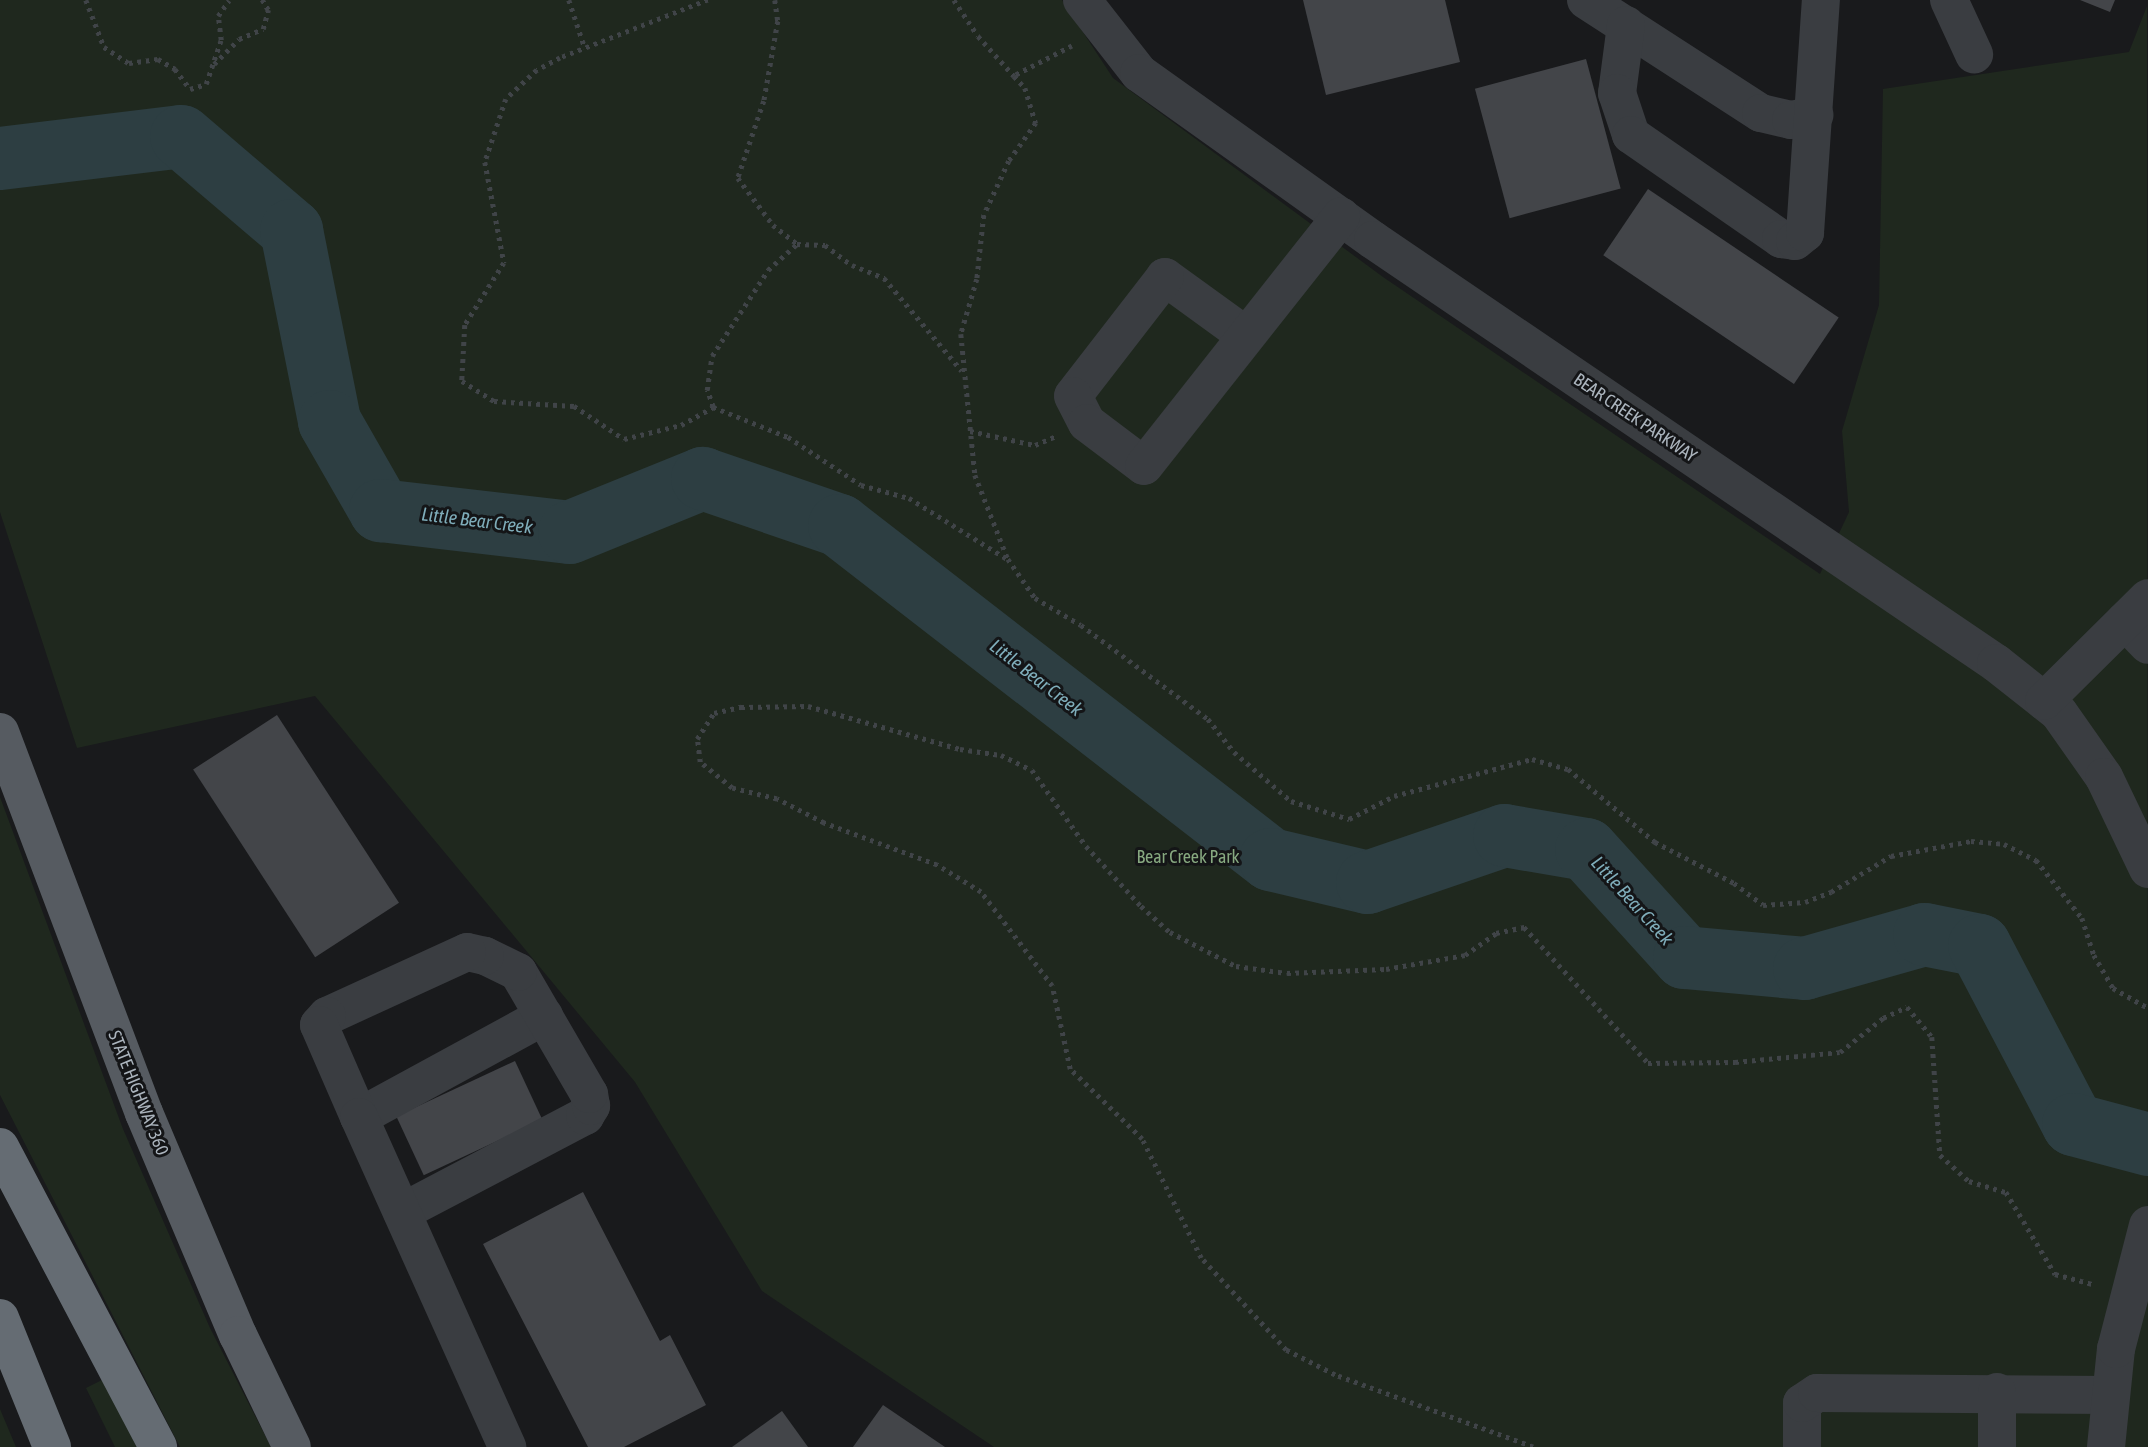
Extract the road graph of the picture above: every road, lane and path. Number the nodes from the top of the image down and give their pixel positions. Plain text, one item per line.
1 (86, 0) edge
2 (229, 0) edge
3 (262, 0) edge
4 (569, 0) edge
5 (708, 0) edge
6 (775, 0) edge
7 (954, 0) edge
8 (1586, 0) edge
9 (1821, 0) edge
10 (1950, 0) edge
11 (1092, 15) edge
12 (1626, 25) junction
13 (586, 48) junction
14 (1974, 54) dead end
15 (213, 65) junction
16 (1014, 76) junction
17 (1814, 115) junction
18 (1341, 217) junction
19 (797, 244) junction
20 (1245, 335) junction
21 (963, 371) junction
22 (713, 407) junction
23 (1087, 423) junction
24 (970, 431) junction
25 (1008, 559) junction
26 (2140, 621) edge
27 (2044, 701) junction
28 (0, 732) edge
29 (2148, 869) edge
30 (2148, 1008) edge
31 (544, 1016) junction
32 (359, 1117) junction
33 (0, 1147) edge
34 (402, 1212) junction
35 (2148, 1225) edge
36 (2136, 1280) junction
37 (0, 1318) edge
38 (1997, 1392) junction
39 (2110, 1395) junction
40 (52, 1447) edge
41 (158, 1447) edge
42 (292, 1447) edge
43 (507, 1447) edge
44 (1532, 1447) edge
45 (1802, 1447) edge
46 (1997, 1447) edge
47 (2106, 1447) edge

1 - 15 path
2 - 15 path
3 - 15 path
4 - 13 path
5 - 13 path
6 - 19 path
7 - 16 path
8 - 12 street
9 - 17 street
10 - 14 street
11 - 16 path
11 - 18 street, BEAR CREEK PARKWAY
12 - 17 street
12 - 17 street
13 - 22 path
16 - 21 path
18 - 20 street
18 - 27 street, BEAR CREEK PARKWAY
19 - 21 path
19 - 22 path
20 - 23 street
20 - 23 street
21 - 24 path
22 - 25 path
23 - 24 path
24 - 25 path
25 - 30 path
26 - 27 street
27 - 29 street, BEAR CREEK PARKWAY
28 - 42 main road, STATE HIGHWAY 360
31 - 32 street
31 - 32 street
31 - 34 street
32 - 34 street
33 - 41 highway
34 - 43 street
35 - 36 street
36 - 39 street
36 - 44 path
37 - 40 highway
38 - 39 street
38 - 45 street
38 - 46 street
39 - 47 street

